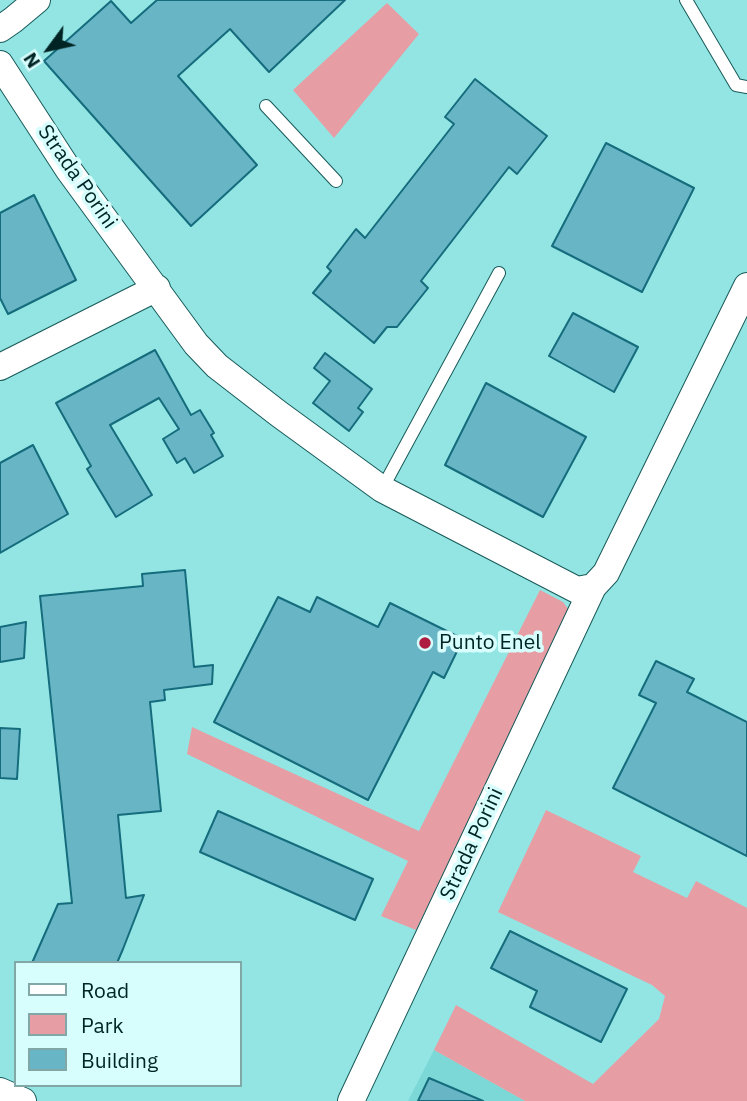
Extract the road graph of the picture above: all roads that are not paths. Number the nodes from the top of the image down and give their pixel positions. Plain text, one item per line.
1 (37, 0) edge
2 (686, 0) edge
3 (0, 29) edge
4 (0, 64) edge
5 (747, 87) edge
6 (267, 106) dead end
7 (336, 181) dead end
8 (499, 273) dead end
9 (747, 286) edge
10 (156, 288) junction
11 (0, 367) edge
12 (382, 489) junction
13 (593, 587) junction
14 (0, 1091) edge
15 (23, 1101) edge
16 (351, 1101) edge

1 - 3 street
2 - 5 lane
4 - 10 street, Strada Porini
6 - 7 lane
8 - 12 lane
9 - 13 street, Strada Porini
10 - 11 street
10 - 12 street, Strada Porini
12 - 13 street, Strada Porini
13 - 16 street, Strada Porini
14 - 15 street

